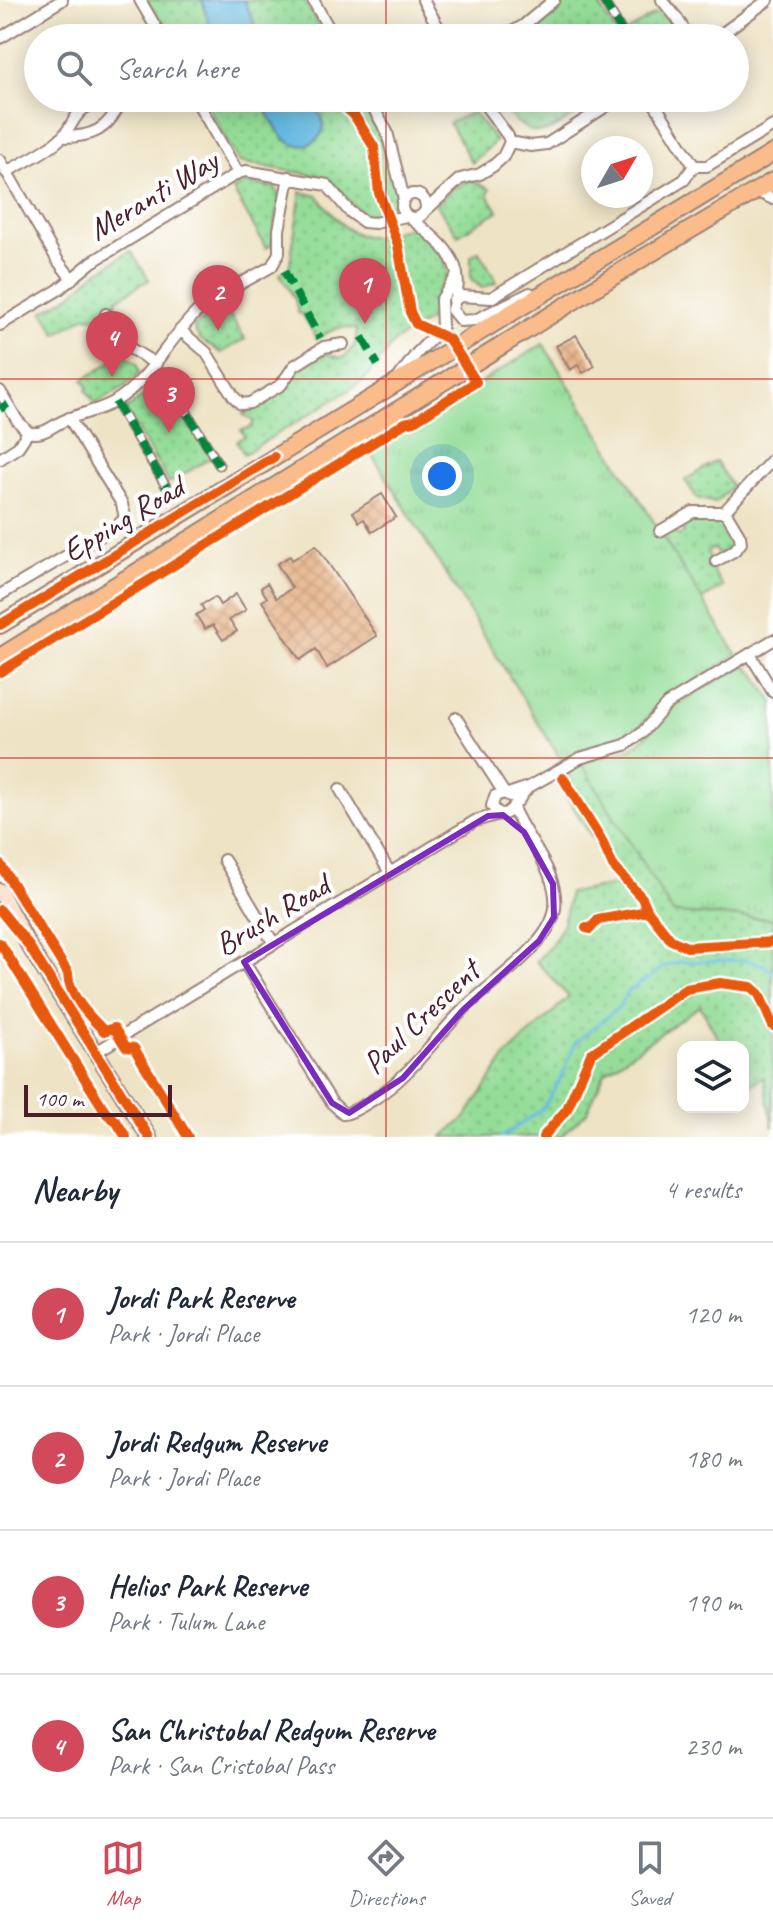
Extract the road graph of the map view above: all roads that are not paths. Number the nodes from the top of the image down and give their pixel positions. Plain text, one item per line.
1 (62, 0) edge
2 (140, 0) edge
3 (313, 0) edge
4 (423, 0) edge
5 (554, 0) edge
6 (603, 0) edge
7 (662, 0) edge
8 (768, 0) edge
9 (680, 23) edge
10 (154, 24) edge
11 (326, 24) edge
12 (436, 24) edge
13 (525, 24) edge
14 (618, 24) edge
15 (732, 24) edge
16 (0, 38) edge
17 (80, 112) edge
18 (116, 112) edge
19 (203, 112) edge
20 (376, 112) edge
21 (490, 112) edge
22 (597, 112) edge
23 (660, 112) edge
24 (773, 126) edge
25 (63, 137) junction
26 (510, 142) junction
27 (773, 153) edge
28 (0, 160) edge
29 (694, 166) junction
30 (6, 172) junction
31 (397, 172) junction
32 (238, 173) junction
33 (289, 177) junction
34 (773, 181) edge
35 (447, 188) junction
36 (754, 190) junction
37 (418, 194) junction
38 (773, 199) edge
39 (403, 201) junction
40 (425, 212) junction
41 (408, 217) junction
42 (384, 220) junction
43 (434, 236) junction
44 (597, 261) junction
45 (456, 277) junction
46 (72, 279) junction
47 (476, 297) junction
48 (454, 300) junction
49 (106, 314) dead end
50 (0, 325) edge
51 (180, 330) junction
52 (343, 344) dead end
53 (159, 369) junction
54 (393, 385) junction
55 (0, 391) edge
56 (115, 402) junction
57 (4, 406) edge
58 (69, 418) junction
59 (28, 432) junction
60 (0, 459) edge
61 (773, 459) edge
62 (219, 465) dead end
63 (172, 496) dead end
64 (725, 511) junction
65 (660, 531) dead end
66 (716, 561) dead end
67 (0, 595) edge
68 (0, 625) edge
69 (773, 640) edge
70 (750, 654) junction
71 (0, 657) edge
72 (773, 692) edge
73 (456, 718) dead end
74 (340, 789) dead end
75 (504, 800) junction
76 (501, 815) junction
77 (475, 821) junction
78 (524, 832) junction
79 (224, 860) dead end
80 (390, 873) junction
81 (0, 891) edge
82 (0, 910) edge
83 (27, 943) junction
84 (274, 944) junction
85 (244, 962) junction
86 (96, 1052) junction
87 (149, 1137) edge

1 - 16 street
2 - 10 street
3 - 11 street
4 - 12 street
5 - 13 street
6 - 14 street
7 - 9 street
8 - 15 street
17 - 25 street
18 - 25 street
19 - 32 street
20 - 31 street
21 - 26 street
22 - 26 street
23 - 29 street
24 - 29 street
25 - 30 street
26 - 35 street
27 - 44 main road, Epping Road
28 - 30 street
29 - 47 street
30 - 46 street
31 - 37 street
31 - 39 street
32 - 33 street, Meranti Way
32 - 46 street, Meranti Way
33 - 42 street, Meranti Way
33 - 51 street
34 - 36 main road, Epping Road
35 - 37 street
35 - 40 street
36 - 38 street
36 - 71 main road, Epping Road
37 - 39 street
37 - 40 street
39 - 41 street
39 - 42 street
40 - 41 street
40 - 43 street
41 - 42 street, Meranti Way
41 - 43 street
43 - 45 street
44 - 48 street
44 - 54 main road, Epping Road
45 - 47 street
45 - 48 street
45 - 54 street
46 - 50 street, Meranti Way
47 - 48 street
49 - 53 street
51 - 52 street
51 - 53 street
53 - 56 street
53 - 62 street
54 - 68 main road, Epping Road
55 - 57 street
56 - 58 street
56 - 63 street
57 - 59 street
58 - 59 street
58 - 67 street
59 - 60 street
61 - 64 street
64 - 65 street
64 - 66 street
69 - 70 street, Brush Road
70 - 72 street
70 - 75 street, Brush Road
73 - 75 street
74 - 80 street
75 - 76 street, Brush Road
75 - 76 street, Paul Crescent
75 - 77 street, Brush Road
75 - 78 street, Paul Crescent
76 - 77 street, Brush Road
76 - 78 street, Paul Crescent
77 - 80 street, Brush Road
78 - 85 street, Paul Crescent
79 - 84 street
80 - 84 street, Brush Road
81 - 83 main road
82 - 83 main road
83 - 86 main road
84 - 85 street, Brush Road
85 - 86 street, Brush Road
86 - 87 main road

